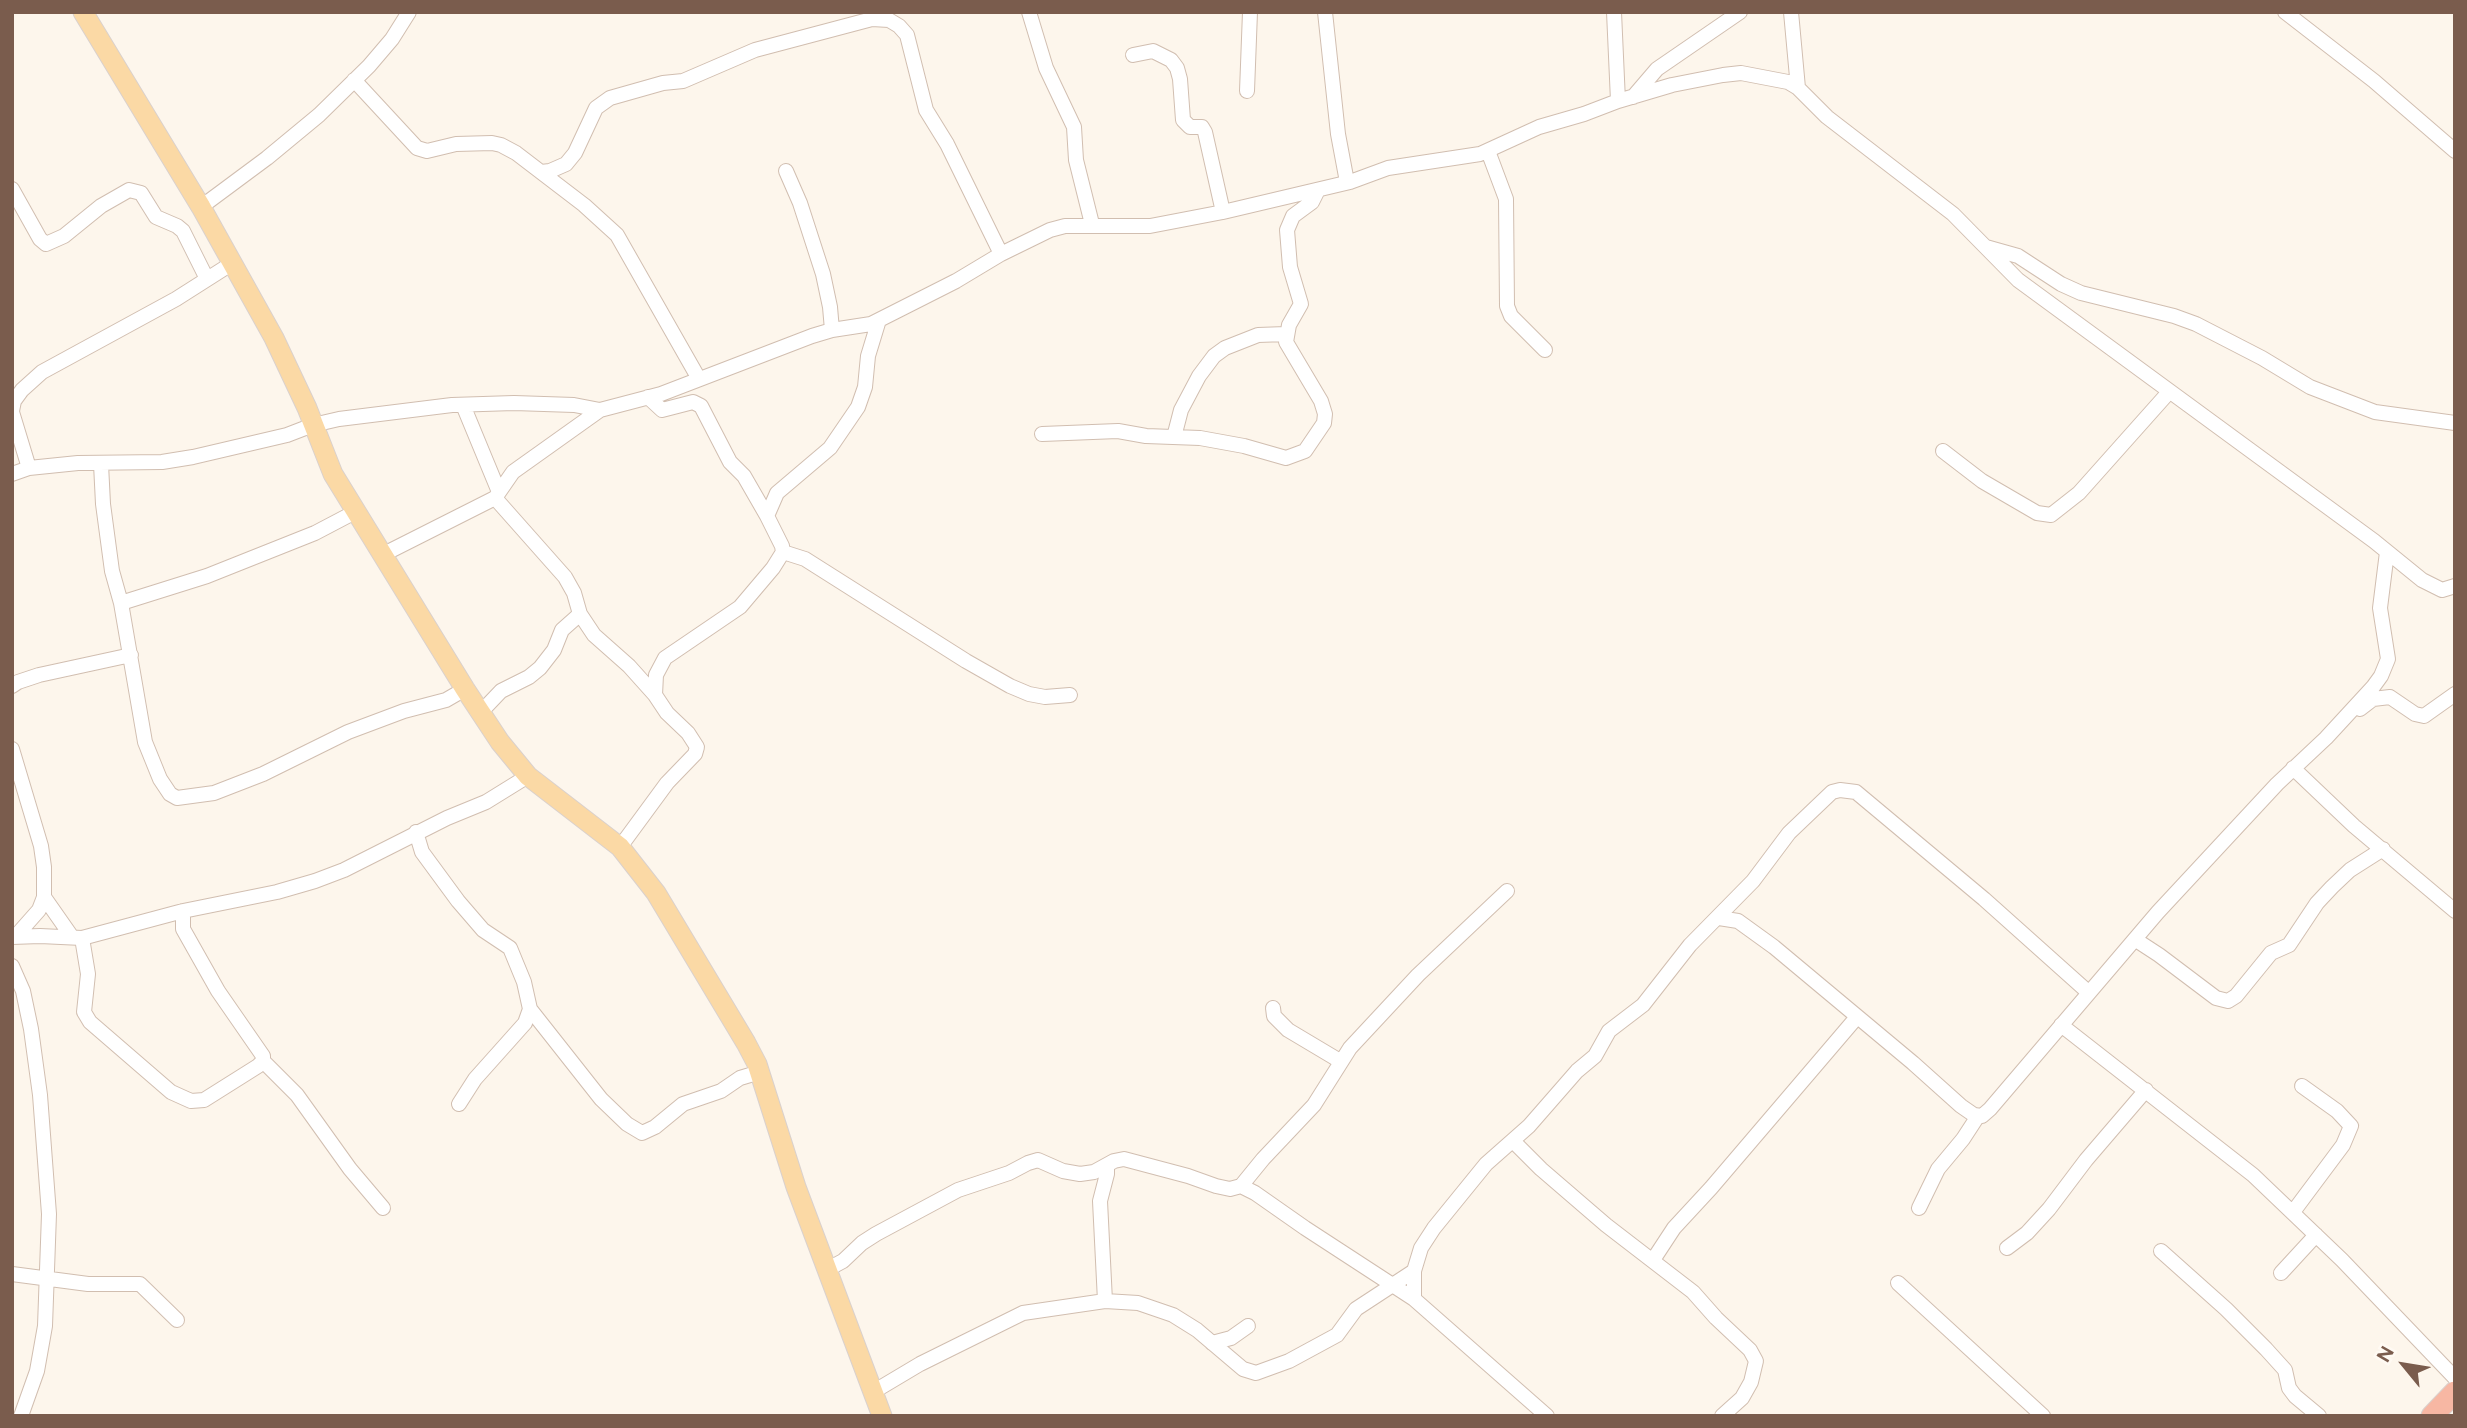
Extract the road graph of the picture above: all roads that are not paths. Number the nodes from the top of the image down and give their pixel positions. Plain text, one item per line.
1 (83, 12) edge
2 (409, 12) edge
3 (1029, 12) edge
4 (1250, 12) edge
5 (1325, 12) edge
6 (1614, 12) edge
7 (1740, 12) edge
8 (1791, 12) edge
9 (2285, 12) edge
10 (1133, 55) dead end
11 (354, 80) junction
12 (1798, 88) junction
13 (1247, 91) dead end
14 (1633, 97) junction
15 (1618, 101) junction
16 (1488, 151) junction
17 (2455, 151) edge
18 (541, 172) junction
19 (786, 172) dead end
20 (1347, 182) junction
21 (12, 189) edge
22 (1318, 190) junction
23 (201, 207) junction
24 (1223, 212) junction
25 (1091, 224) junction
26 (1986, 247) junction
27 (1001, 254) junction
28 (231, 264) junction
29 (207, 279) junction
30 (878, 320) junction
31 (832, 330) junction
32 (1286, 334) junction
33 (1545, 350) dead end
34 (699, 379) junction
35 (2169, 392) junction
36 (648, 397) junction
37 (463, 405) junction
38 (600, 410) junction
39 (12, 412) edge
40 (2455, 423) edge
41 (313, 425) junction
42 (1042, 434) dead end
43 (1174, 437) junction
44 (1943, 451) dead end
45 (100, 464) junction
46 (29, 468) junction
47 (12, 474) edge
48 (497, 495) junction
49 (355, 512) junction
50 (767, 516) junction
51 (783, 552) junction
52 (2387, 552) junction
53 (382, 555) junction
54 (2455, 586) edge
55 (121, 603) junction
56 (580, 614) junction
57 (131, 655) junction
58 (12, 686) edge
59 (465, 689) junction
60 (2455, 694) edge
61 (655, 695) junction
62 (1070, 695) dead end
63 (2352, 709) junction
64 (481, 712) junction
65 (12, 749) edge
66 (2293, 768) junction
67 (528, 776) junction
68 (416, 832) junction
69 (620, 847) junction
70 (2383, 849) junction
71 (1507, 891) dead end
72 (44, 897) junction
73 (183, 911) junction
74 (2455, 911) edge
75 (1719, 918) junction
76 (14, 937) edge
77 (77, 938) junction
78 (2136, 940) junction
79 (12, 966) edge
80 (2088, 992) junction
81 (1273, 1008) dead end
82 (530, 1009) junction
83 (1857, 1017) junction
84 (2062, 1025) junction
85 (263, 1061) junction
86 (1340, 1061) junction
87 (760, 1072) junction
88 (2302, 1086) dead end
89 (2146, 1090) junction
90 (459, 1104) dead end
91 (1978, 1116) junction
92 (1513, 1141) junction
93 (1107, 1166) junction
94 (1241, 1186) junction
95 (383, 1208) dead end
96 (1919, 1208) dead end
97 (2293, 1212) junction
98 (2316, 1235) junction
99 (2007, 1248) dead end
100 (2161, 1251) dead end
101 (1653, 1260) junction
102 (828, 1269) junction
103 (1413, 1271) junction
104 (2281, 1273) dead end
105 (12, 1274) edge
106 (46, 1278) junction
107 (1898, 1283) dead end
108 (1392, 1285) junction
109 (1414, 1299) junction
110 (1105, 1301) junction
111 (177, 1320) dead end
112 (1248, 1326) dead end
113 (1212, 1343) junction
114 (2455, 1378) edge
115 (873, 1392) junction
116 (2455, 1392) edge
117 (1726, 1414) edge
118 (2435, 1415) edge
119 (21, 1416) edge
120 (882, 1416) edge
121 (1547, 1416) edge
122 (2043, 1416) edge
123 (2319, 1416) edge

1 - 23 main road
2 - 11 street
3 - 25 street
4 - 13 street
5 - 20 street
6 - 15 street
7 - 14 street
8 - 12 street
9 - 17 street
10 - 24 street
11 - 18 street
11 - 23 street
12 - 14 street
12 - 26 street
14 - 15 street
15 - 16 street
16 - 20 street
16 - 33 street
18 - 27 street
18 - 34 street
19 - 31 street
20 - 22 street
21 - 29 street
22 - 24 street
22 - 32 street
23 - 28 main road
24 - 25 street
25 - 27 street
26 - 35 street
26 - 40 street
27 - 30 street
28 - 29 street
28 - 41 main road
29 - 39 street
30 - 31 street
30 - 50 street
31 - 34 street
32 - 43 street
32 - 43 street
34 - 36 street
35 - 44 street
35 - 52 street
36 - 38 street
36 - 50 street
37 - 38 street
37 - 41 street
37 - 48 street
38 - 48 street
39 - 46 street
41 - 45 street
41 - 49 main road
42 - 43 street
45 - 46 street
45 - 55 street
46 - 47 street
48 - 53 street
48 - 56 street
49 - 53 main road
49 - 55 street
50 - 51 street
51 - 61 street
51 - 62 street
52 - 54 street
52 - 63 street
53 - 59 main road
55 - 57 street
56 - 61 street
56 - 64 street
57 - 58 street
57 - 59 street
59 - 64 main road
60 - 63 street
61 - 69 street
63 - 66 street
64 - 67 main road
65 - 72 street
66 - 70 street
66 - 78 street
67 - 68 street
67 - 69 main road
68 - 73 street
68 - 82 street
69 - 87 main road
70 - 74 street
70 - 78 street
71 - 86 street
72 - 76 street
72 - 77 street
73 - 77 street
73 - 85 street
75 - 80 street
75 - 83 street
75 - 92 street
76 - 77 street
77 - 85 street
78 - 80 street
79 - 106 street
80 - 84 street
81 - 86 street
82 - 87 street
82 - 90 street
83 - 91 street
83 - 101 street
84 - 89 street
84 - 91 street
85 - 95 street
86 - 94 street
87 - 102 main road
88 - 97 street
89 - 97 street
89 - 99 street
91 - 96 street
92 - 101 street
92 - 103 street
93 - 94 street
93 - 102 street
93 - 110 street
94 - 108 street
97 - 98 street
98 - 104 street
98 - 114 street
100 - 123 street
101 - 117 street
102 - 115 main road
103 - 108 street
103 - 109 street
105 - 106 street
106 - 111 street
106 - 119 street
107 - 122 street
108 - 109 street
108 - 113 street
109 - 121 street
110 - 113 street
110 - 115 street
112 - 113 street
115 - 120 main road
116 - 118 highway

